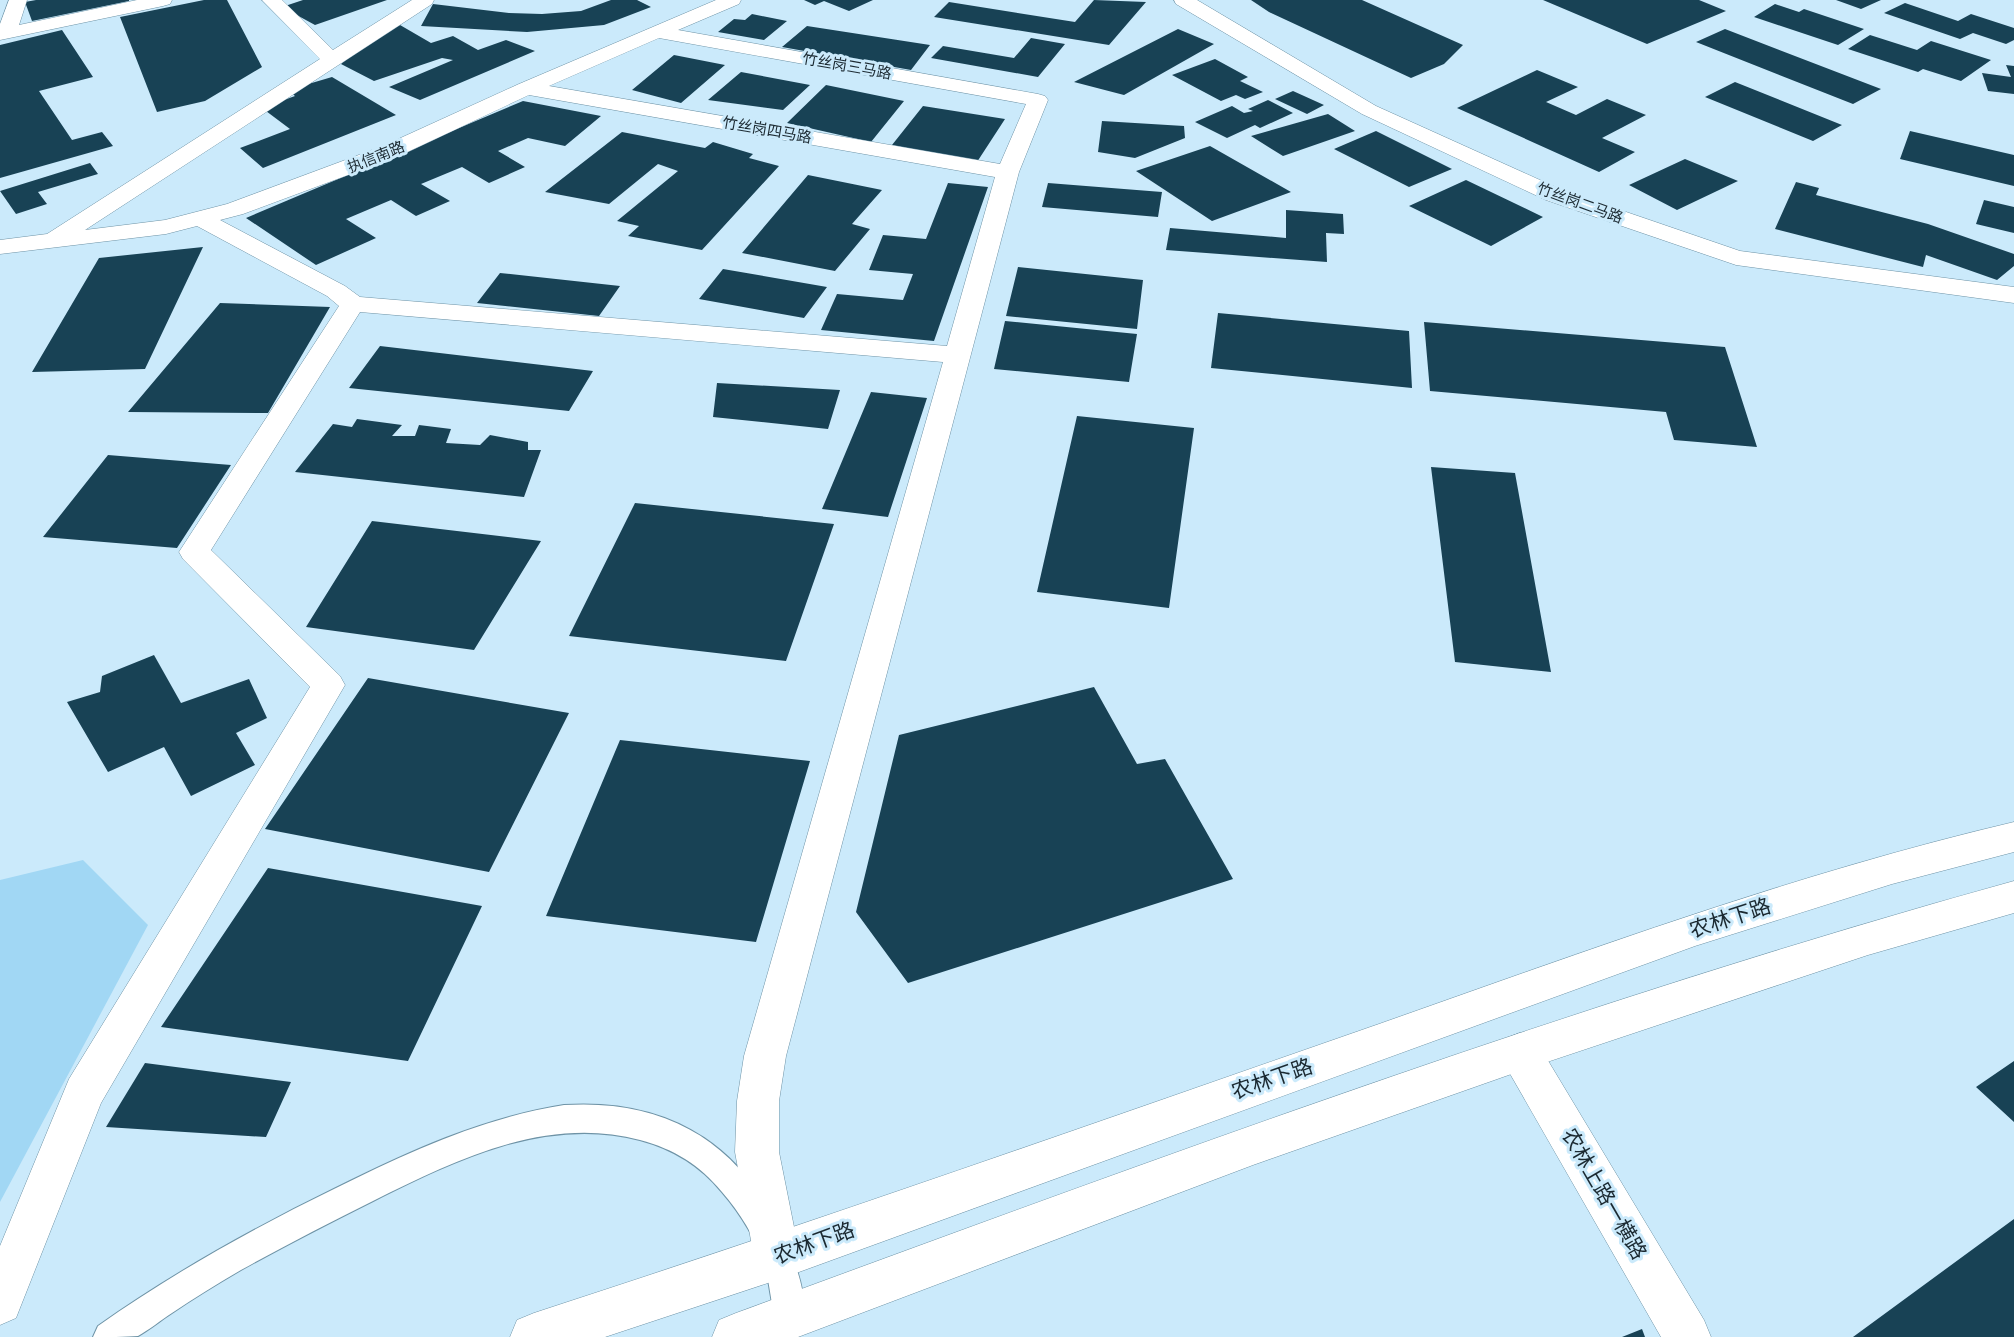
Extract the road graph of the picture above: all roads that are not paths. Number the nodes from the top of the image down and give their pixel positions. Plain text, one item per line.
1 (18, 0) edge
2 (163, 0) edge
3 (271, 0) edge
4 (426, 0) edge
5 (732, 0) edge
6 (1183, 0) edge
7 (656, 32) junction
8 (4, 33) edge
9 (332, 60) junction
10 (526, 88) junction
11 (1008, 172) junction
12 (201, 219) junction
13 (48, 243) junction
14 (0, 247) edge
15 (2014, 295) edge
16 (353, 304) junction
17 (959, 355) junction
18 (2014, 837) edge
19 (2014, 897) edge
20 (1520, 1052) junction
21 (777, 1257) junction
22 (0, 1302) edge
23 (790, 1317) junction
24 (109, 1337) edge
25 (534, 1337) edge
26 (736, 1337) edge
27 (1687, 1337) edge

1 - 8 street
2 - 8 street
3 - 9 street
4 - 9 street
5 - 7 street, 执信南路
6 - 15 street, 竹丝岗二马路
7 - 10 street, 执信南路
7 - 11 street, 竹丝岗三马路
9 - 13 street
10 - 11 street, 竹丝岗四马路
10 - 12 street, 执信南路
11 - 17 street
12 - 13 street, 执信南路
12 - 16 street
13 - 14 street, 执信南路
16 - 17 street
16 - 22 street
17 - 21 street
18 - 21 street, 农林下路
19 - 20 street
20 - 23 street
20 - 27 street, 农林上路一横路
21 - 23 lane
21 - 24 lane
21 - 25 street, 农林下路
23 - 26 street

